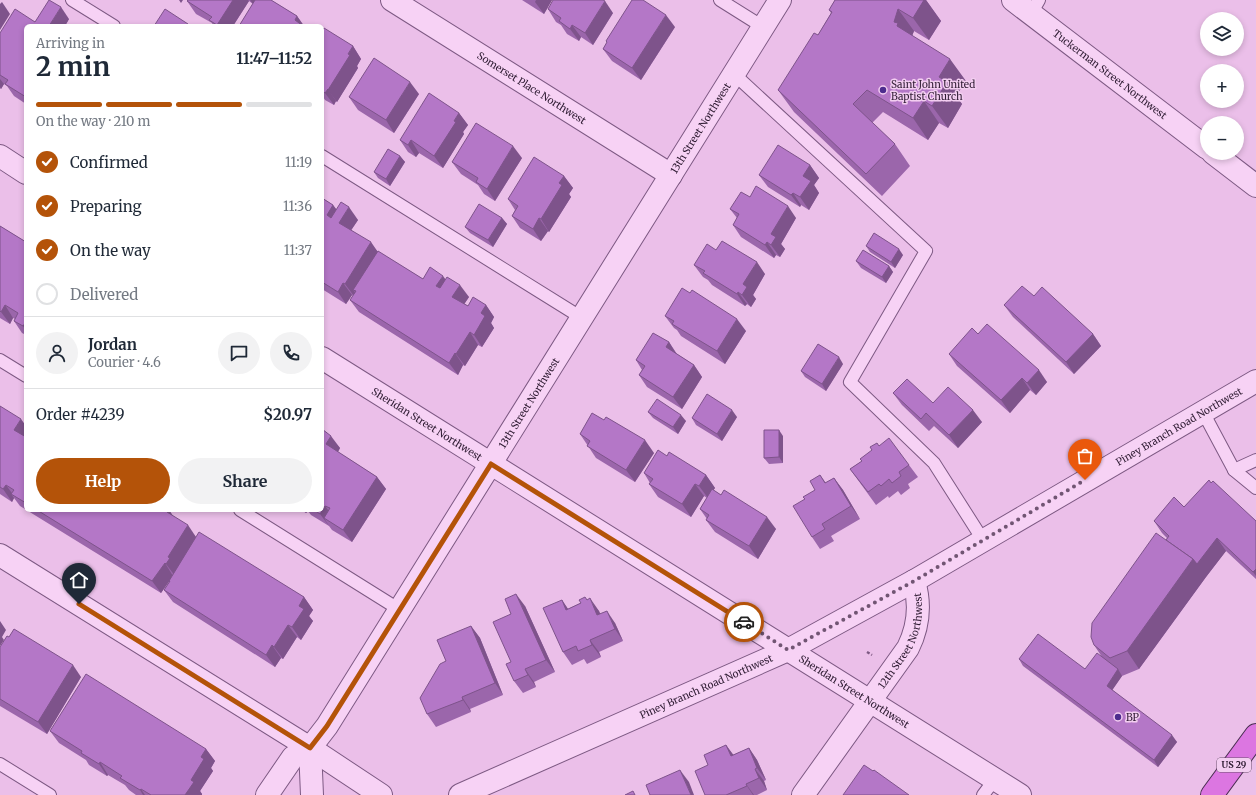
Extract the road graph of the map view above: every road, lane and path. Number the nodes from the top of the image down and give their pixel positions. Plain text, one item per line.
1 (72, 0) edge
2 (392, 0) edge
3 (720, 0) edge
4 (780, 0) edge
5 (1013, 0) edge
6 (1035, 7) edge
7 (111, 24) edge
8 (763, 27) junction
9 (734, 74) junction
10 (1200, 142) edge
11 (0, 156) edge
12 (324, 157) edge
13 (1222, 160) edge
14 (24, 172) edge
15 (671, 175) junction
16 (1256, 186) edge
17 (582, 318) junction
18 (324, 359) edge
19 (0, 360) edge
20 (24, 375) edge
21 (1256, 381) edge
22 (1203, 412) junction
23 (1256, 460) edge
24 (491, 464) junction
25 (1234, 470) junction
26 (1256, 488) edge
27 (243, 512) edge
28 (983, 540) junction
29 (0, 555) edge
30 (914, 581) junction
31 (400, 610) junction
32 (788, 650) junction
33 (871, 702) junction
34 (1256, 735) edge
35 (310, 748) junction
36 (0, 764) edge
37 (989, 787) edge
38 (50, 795) edge
39 (267, 795) edge
40 (312, 795) edge
41 (381, 795) edge
42 (460, 795) edge
43 (803, 795) edge
44 (1020, 795) edge
45 (1212, 795) edge

1 - 7 lane
2 - 15 street, Somerset Place Northwest
3 - 8 lane
4 - 8 street, 13th Street Northwest
5 - 6 street, Tuckerman Street Northwest
6 - 10 street, Tuckerman Street Northwest
8 - 9 street, 13th Street Northwest
9 - 15 street, 13th Street Northwest
9 - 28 lane
11 - 14 street
12 - 17 lane
13 - 16 street
15 - 17 street, 13th Street Northwest
17 - 24 street, 13th Street Northwest
18 - 24 street, Sheridan Street Northwest
19 - 20 lane
21 - 22 street, Piney Branch Road Northwest
22 - 25 lane
22 - 28 street, Piney Branch Road Northwest
23 - 25 lane
24 - 31 street, 13th Street Northwest
24 - 32 street, Sheridan Street Northwest
25 - 26 lane
27 - 31 lane
28 - 30 street, Piney Branch Road Northwest
29 - 35 street
30 - 32 street, Piney Branch Road Northwest
30 - 33 street, 12th Street Northwest
31 - 35 street, 13th Street Northwest
32 - 33 street, Sheridan Street Northwest
32 - 42 street, Piney Branch Road Northwest
33 - 37 street, Sheridan Street Northwest
33 - 43 street, 12th Street Northwest
34 - 45 highway, US 29
35 - 39 street, 13th Street Northwest
35 - 40 street
35 - 41 street
36 - 38 lane
37 - 44 street, Sheridan Street Northwest

